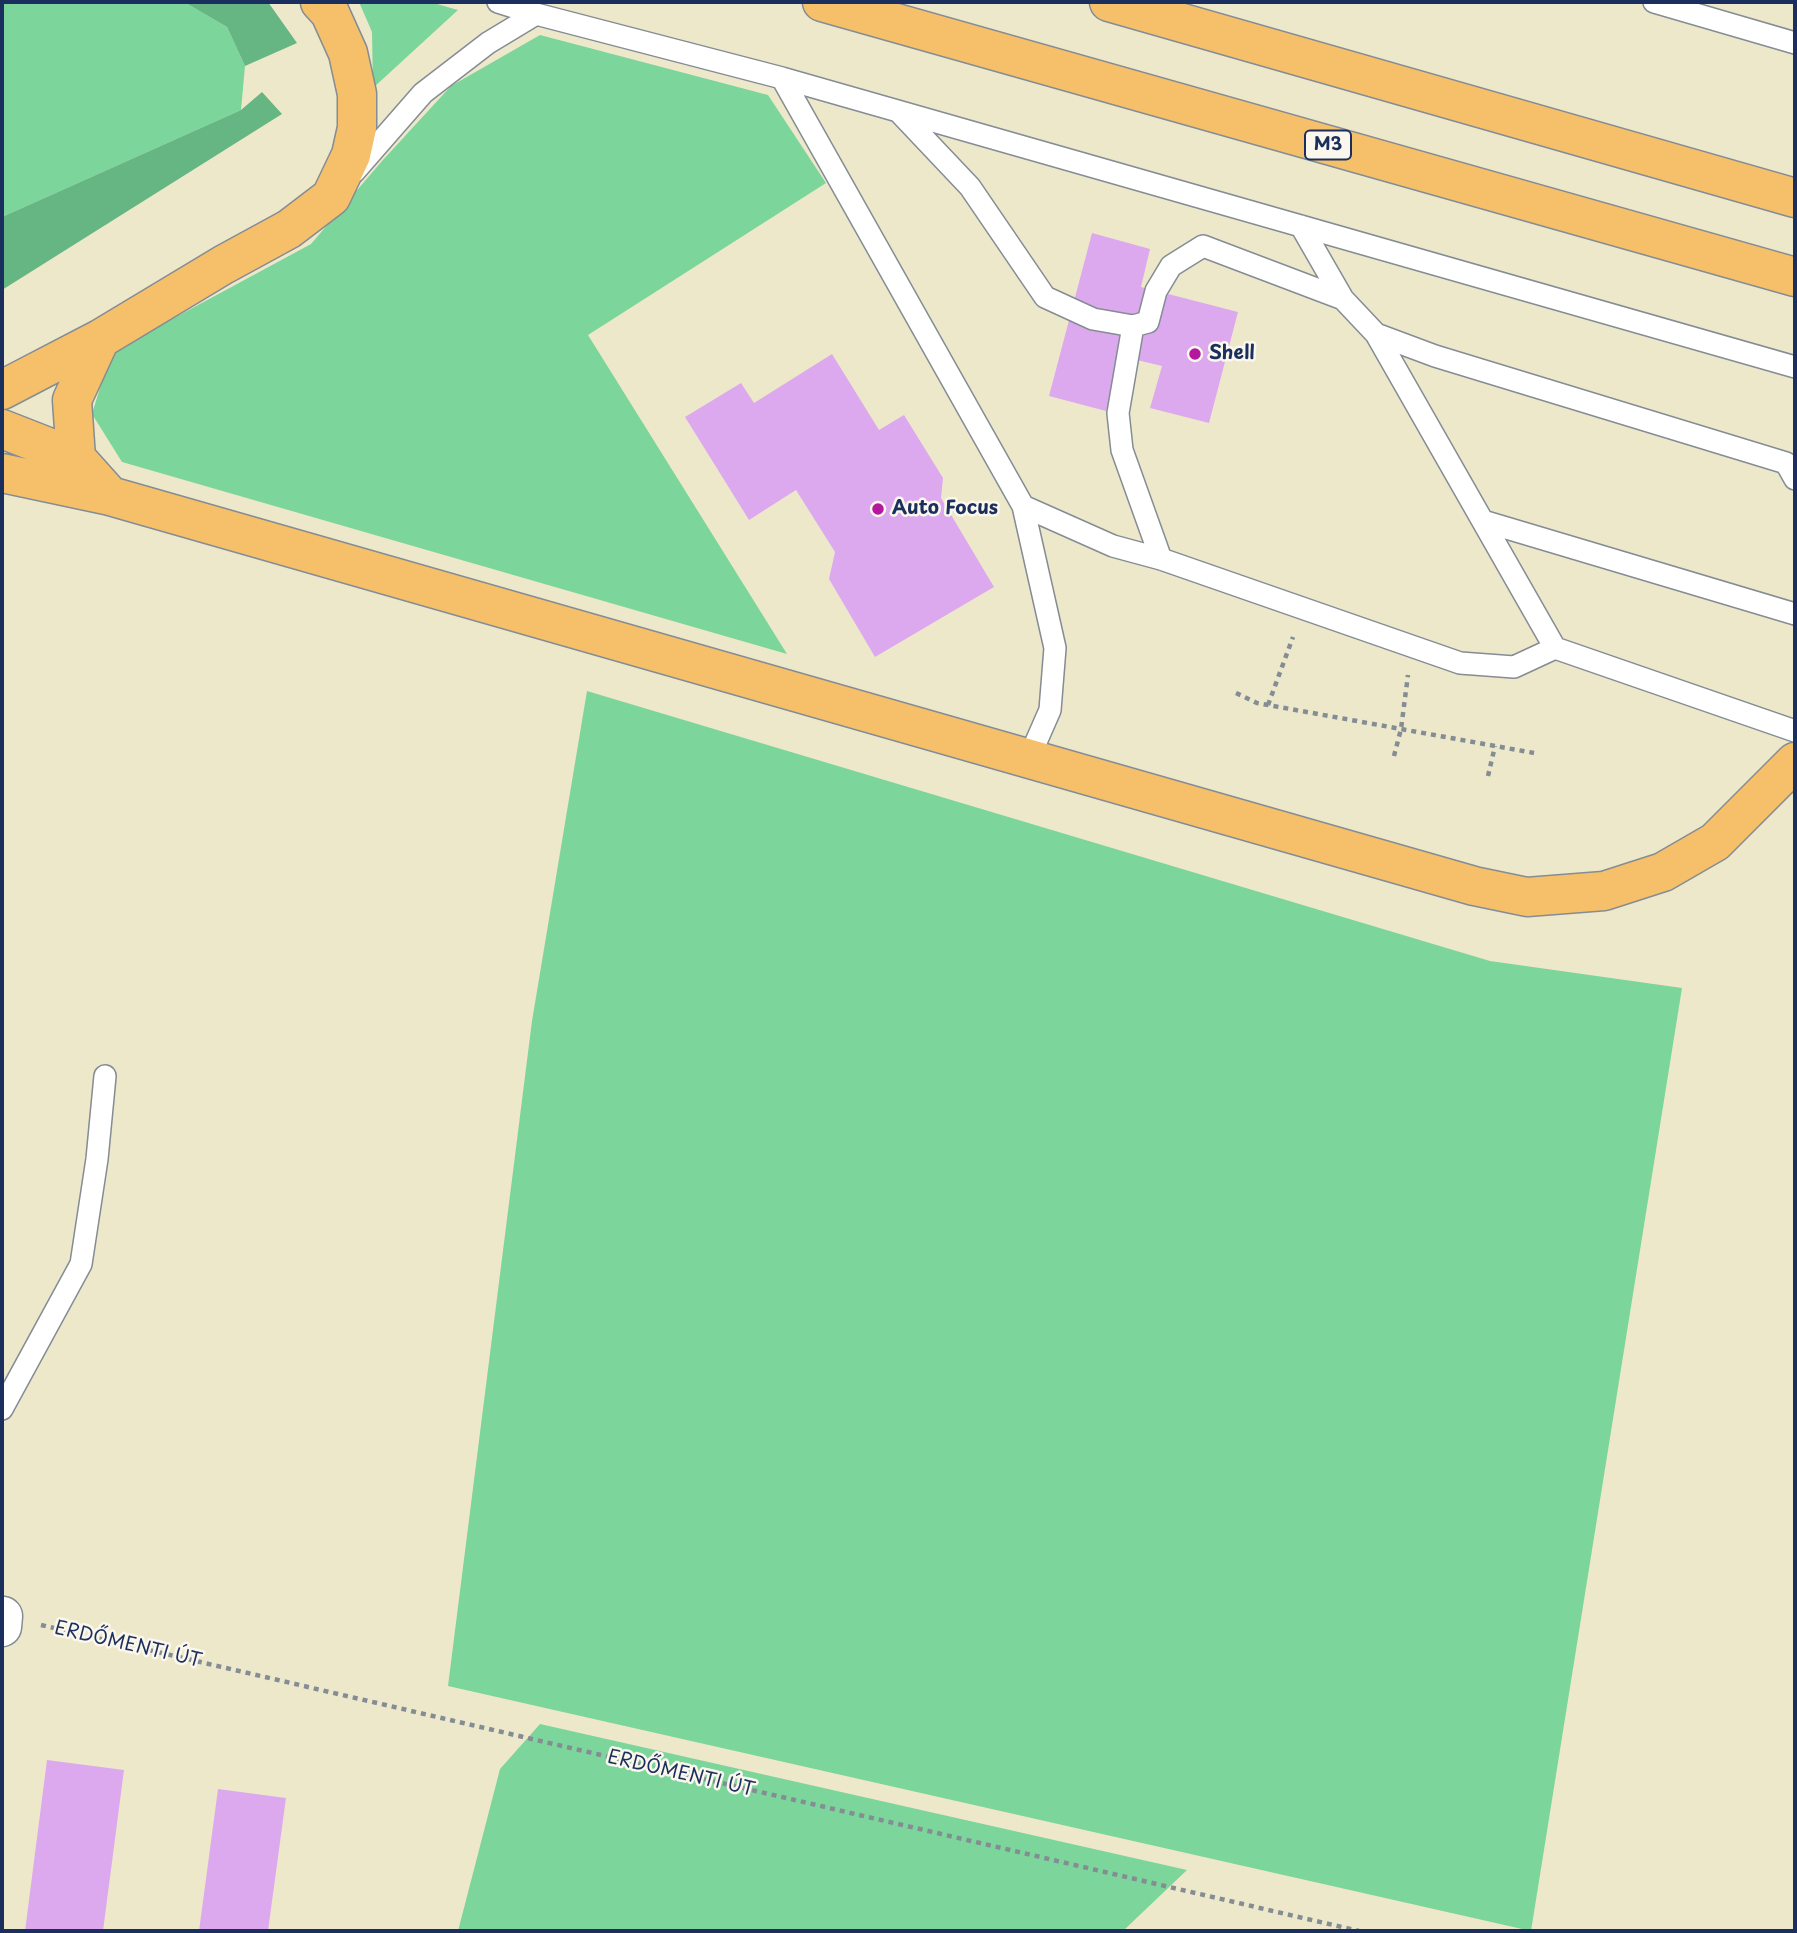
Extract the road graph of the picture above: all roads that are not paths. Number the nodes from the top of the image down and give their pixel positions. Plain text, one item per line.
1 (320, 2) edge
2 (498, 2) edge
3 (822, 2) edge
4 (1110, 2) edge
5 (1654, 2) edge
6 (536, 14) junction
7 (1795, 43) edge
8 (782, 78) junction
9 (898, 111) junction
10 (331, 197) junction
11 (1795, 198) edge
12 (1301, 226) junction
13 (1795, 277) edge
14 (1343, 299) junction
15 (1133, 326) junction
16 (1376, 334) junction
17 (100, 339) junction
18 (1795, 367) edge
19 (2, 390) edge
20 (2, 429) edge
21 (76, 458) junction
22 (2, 473) edge
23 (1795, 479) edge
24 (110, 496) junction
25 (1023, 506) junction
26 (1483, 521) junction
27 (1161, 559) junction
28 (1795, 614) edge
29 (1555, 648) junction
30 (1795, 732) edge
31 (1030, 758) junction
32 (1795, 762) edge
33 (105, 1076) dead end
34 (2, 1409) edge

1 - 10 highway
2 - 6 lane
3 - 13 highway, M3
4 - 11 highway
5 - 7 lane
6 - 8 lane
6 - 10 lane
8 - 9 lane
8 - 25 lane
9 - 12 lane
9 - 15 lane
10 - 17 highway
12 - 14 lane
12 - 18 lane
14 - 15 lane
14 - 16 lane
15 - 27 lane
16 - 23 lane
16 - 26 lane
17 - 19 highway
17 - 21 highway
20 - 21 highway
21 - 24 highway
22 - 24 highway
24 - 31 highway
25 - 27 lane
25 - 31 lane
26 - 28 lane
26 - 29 lane
27 - 29 lane
29 - 30 lane
31 - 32 highway
33 - 34 lane

